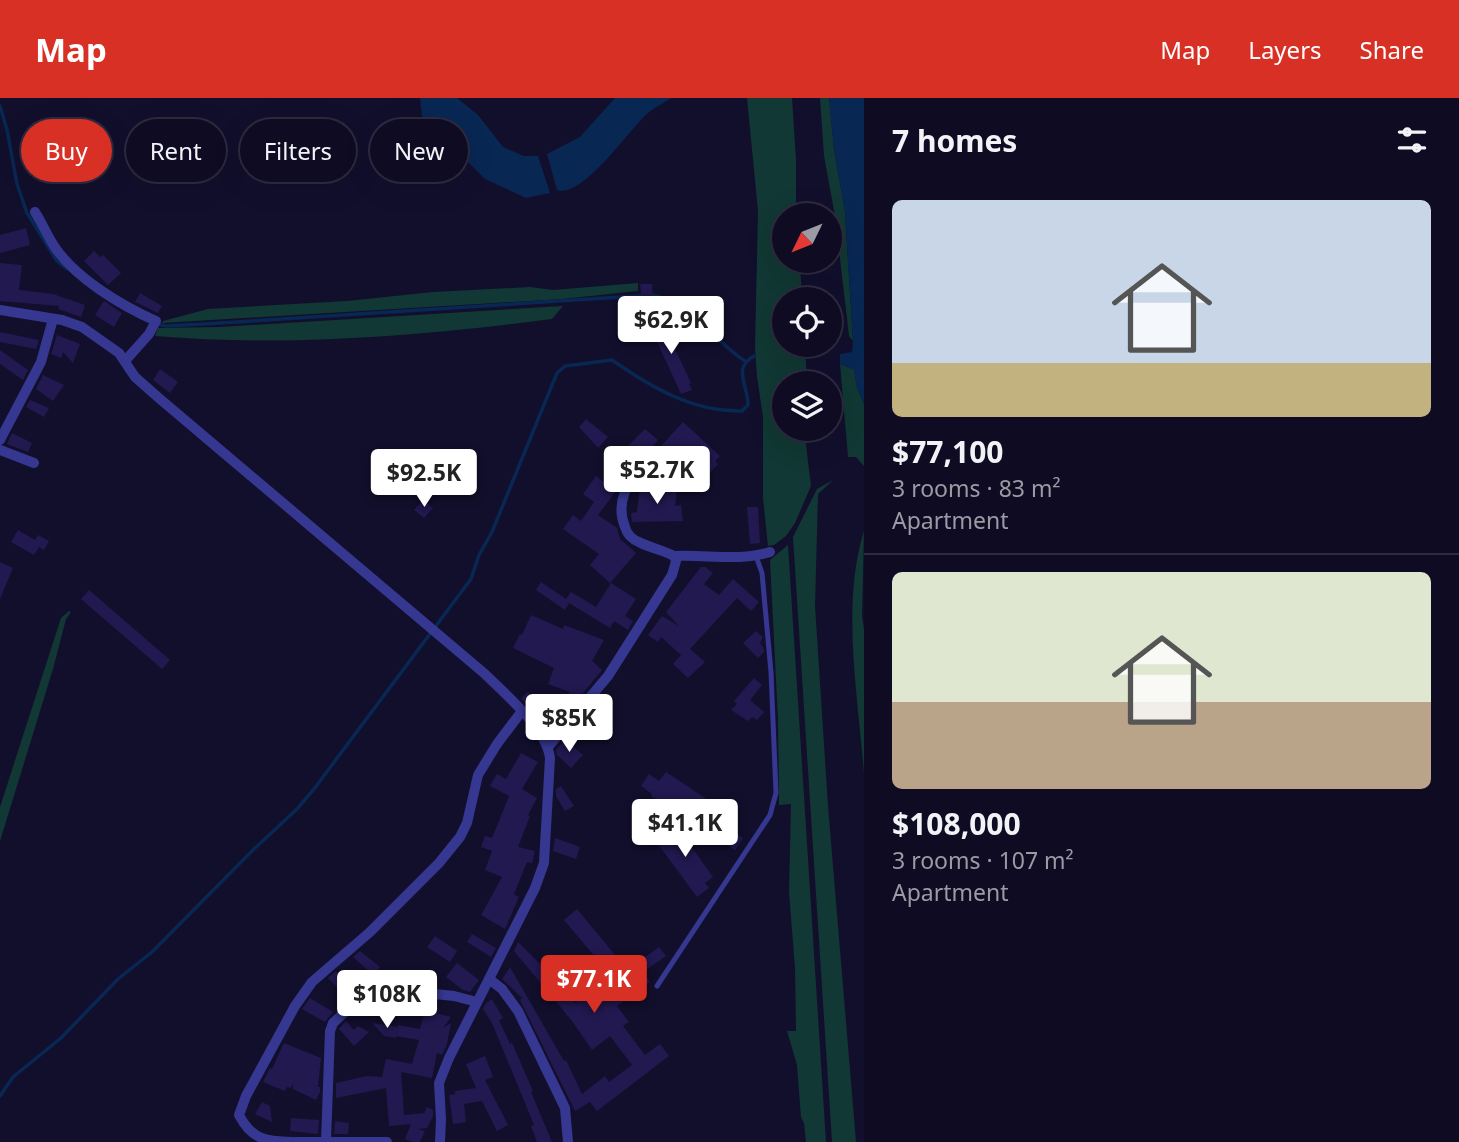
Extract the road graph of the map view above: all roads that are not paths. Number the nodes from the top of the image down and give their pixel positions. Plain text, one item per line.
1 (35, 212) dead end
2 (0, 310) edge
3 (53, 319) junction
4 (125, 361) junction
5 (0, 440) edge
6 (0, 450) edge
7 (649, 454) dead end
8 (34, 463) dead end
9 (770, 552) dead end
10 (674, 556) junction
11 (756, 556) junction
12 (522, 711) junction
13 (548, 747) junction
14 (489, 979) junction
15 (657, 986) dead end
16 (477, 1002) junction
17 (326, 1141) edge
18 (293, 1142) edge
19 (387, 1142) edge
20 (440, 1142) edge
21 (568, 1142) edge

1 - 4 street
2 - 3 street
3 - 4 street
3 - 5 street
4 - 12 street
6 - 8 street
7 - 10 street
9 - 11 street
10 - 11 street
10 - 13 street
11 - 15 lane
12 - 13 street
12 - 18 street
13 - 14 street
14 - 16 street
14 - 21 street
16 - 17 street
16 - 20 street
17 - 18 street
17 - 19 street

